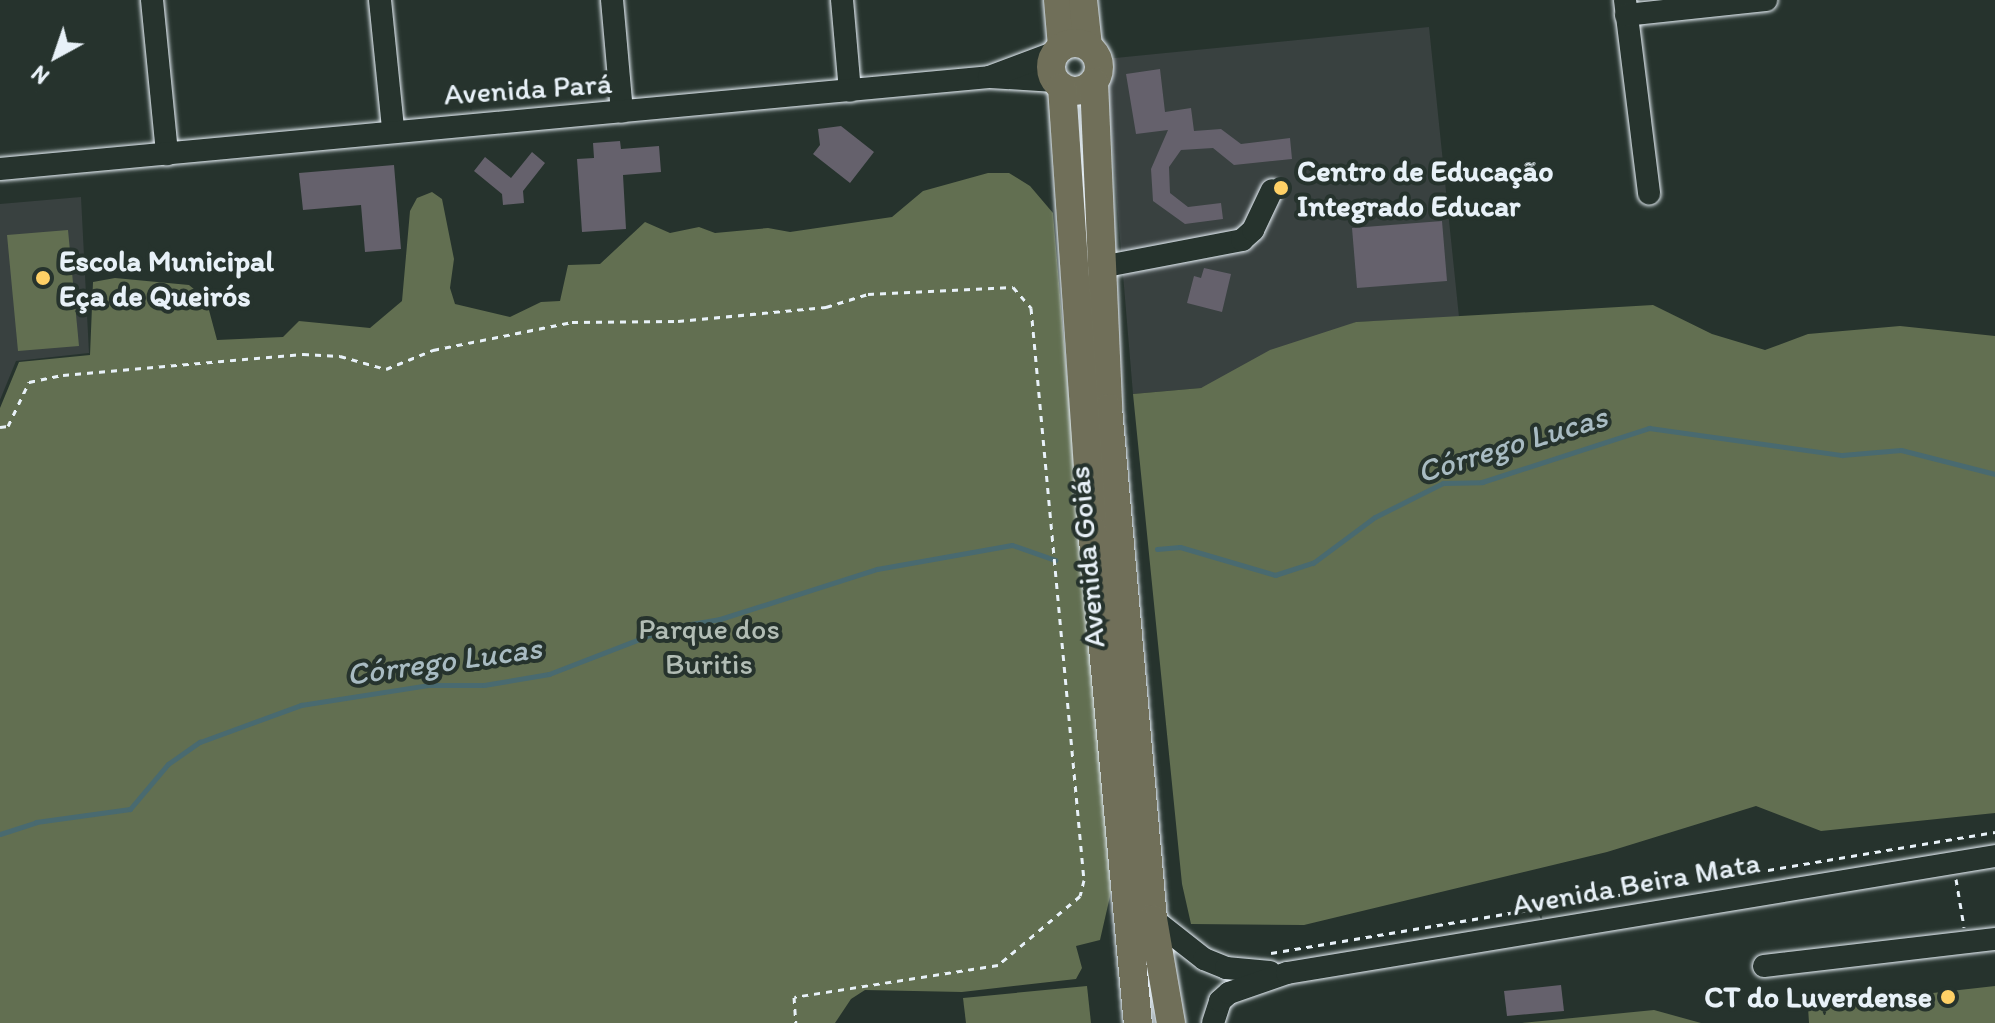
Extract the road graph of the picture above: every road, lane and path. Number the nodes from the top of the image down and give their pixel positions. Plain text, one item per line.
1 (152, 0) edge
2 (380, 0) edge
3 (612, 0) edge
4 (842, 0) edge
5 (1058, 0) edge
6 (1083, 0) edge
7 (1766, 0) edge
8 (1626, 7) edge
9 (1069, 48) junction
10 (989, 77) junction
11 (1094, 82) junction
12 (1059, 84) junction
13 (850, 91) junction
14 (622, 112) junction
15 (393, 129) junction
16 (167, 154) junction
17 (0, 169) edge
18 (1272, 190) dead end
19 (1649, 194) dead end
20 (1101, 267) junction
21 (0, 427) edge
22 (1995, 832) edge
23 (1995, 856) edge
24 (1954, 863) junction
25 (1153, 919) junction
26 (1995, 939) edge
27 (1966, 942) junction
28 (1258, 952) dead end
29 (1764, 966) dead end
30 (1287, 973) junction
31 (796, 1023) edge
32 (1138, 1023) edge
33 (1171, 1023) edge
34 (1213, 1023) edge

1 - 16 street
2 - 15 street
3 - 14 street
4 - 13 street
5 - 9 main road
6 - 9 main road
7 - 8 street
8 - 19 street
9 - 10 street, Avenida Pará
9 - 11 main road
9 - 12 main road
10 - 12 street
10 - 13 street, Avenida Pará
11 - 12 main road
11 - 20 main road, Avenida Goiás
12 - 32 main road, Avenida Goiás
13 - 14 street, Avenida Pará
14 - 15 street, Avenida Pará
15 - 16 street, Avenida Pará
16 - 17 street, Avenida Pará
18 - 20 street
20 - 25 main road, Avenida Goiás
21 - 31 path
22 - 28 path
23 - 24 street, Avenida Beira Mata
24 - 27 path
24 - 30 street, Avenida Beira Mata
25 - 30 street, Avenida Beira Mata
25 - 33 main road, Avenida Goiás
26 - 27 street
27 - 29 street
30 - 34 street, Avenida Beira Mata

